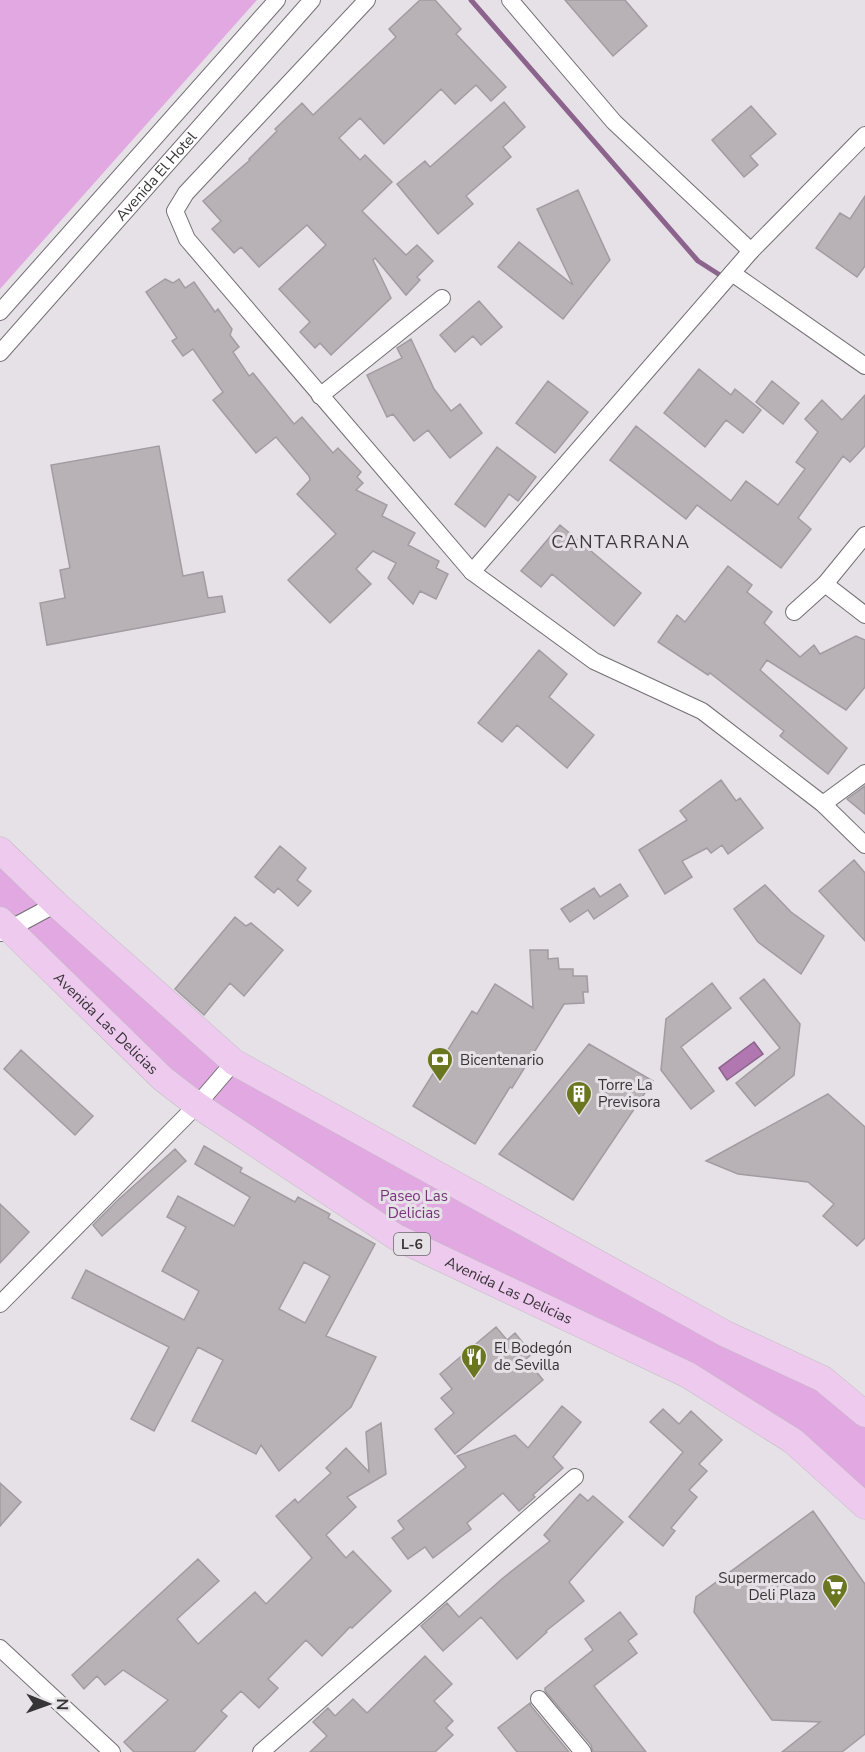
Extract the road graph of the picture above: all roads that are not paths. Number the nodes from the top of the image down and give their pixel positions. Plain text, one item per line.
1 (277, 0) edge
2 (312, 0) edge
3 (367, 0) edge
4 (510, 0) edge
5 (865, 135) edge
6 (751, 251) junction
7 (728, 278) junction
8 (442, 298) dead end
9 (0, 312) edge
10 (0, 353) edge
11 (865, 366) edge
12 (320, 396) junction
13 (865, 535) edge
14 (472, 572) junction
15 (825, 584) junction
16 (794, 612) dead end
17 (865, 615) edge
18 (865, 773) edge
19 (823, 804) junction
20 (865, 845) edge
21 (0, 850) edge
22 (56, 904) junction
23 (3, 928) edge
24 (234, 1062) junction
25 (197, 1105) junction
26 (3, 1294) edge
27 (865, 1414) edge
28 (575, 1477) dead end
29 (865, 1506) edge
30 (0, 1648) edge
31 (539, 1699) dead end
32 (112, 1752) edge
33 (261, 1752) edge
34 (583, 1752) edge

1 - 9 street, Avenida El Hotel
2 - 10 street, Avenida El Hotel
3 - 12 street
4 - 6 street
5 - 6 street
6 - 7 street
7 - 11 street
7 - 14 street
8 - 12 street
12 - 14 street
13 - 15 street
14 - 19 street
15 - 16 street
15 - 17 street
18 - 19 street
19 - 20 street
21 - 22 main road
22 - 23 street
22 - 24 main road
23 - 25 main road, Avenida Las Delicias / L-6
24 - 25 street
24 - 27 main road
25 - 26 street
25 - 29 main road, Avenida Las Delicias / L-6
28 - 33 street
30 - 32 street
31 - 34 street

